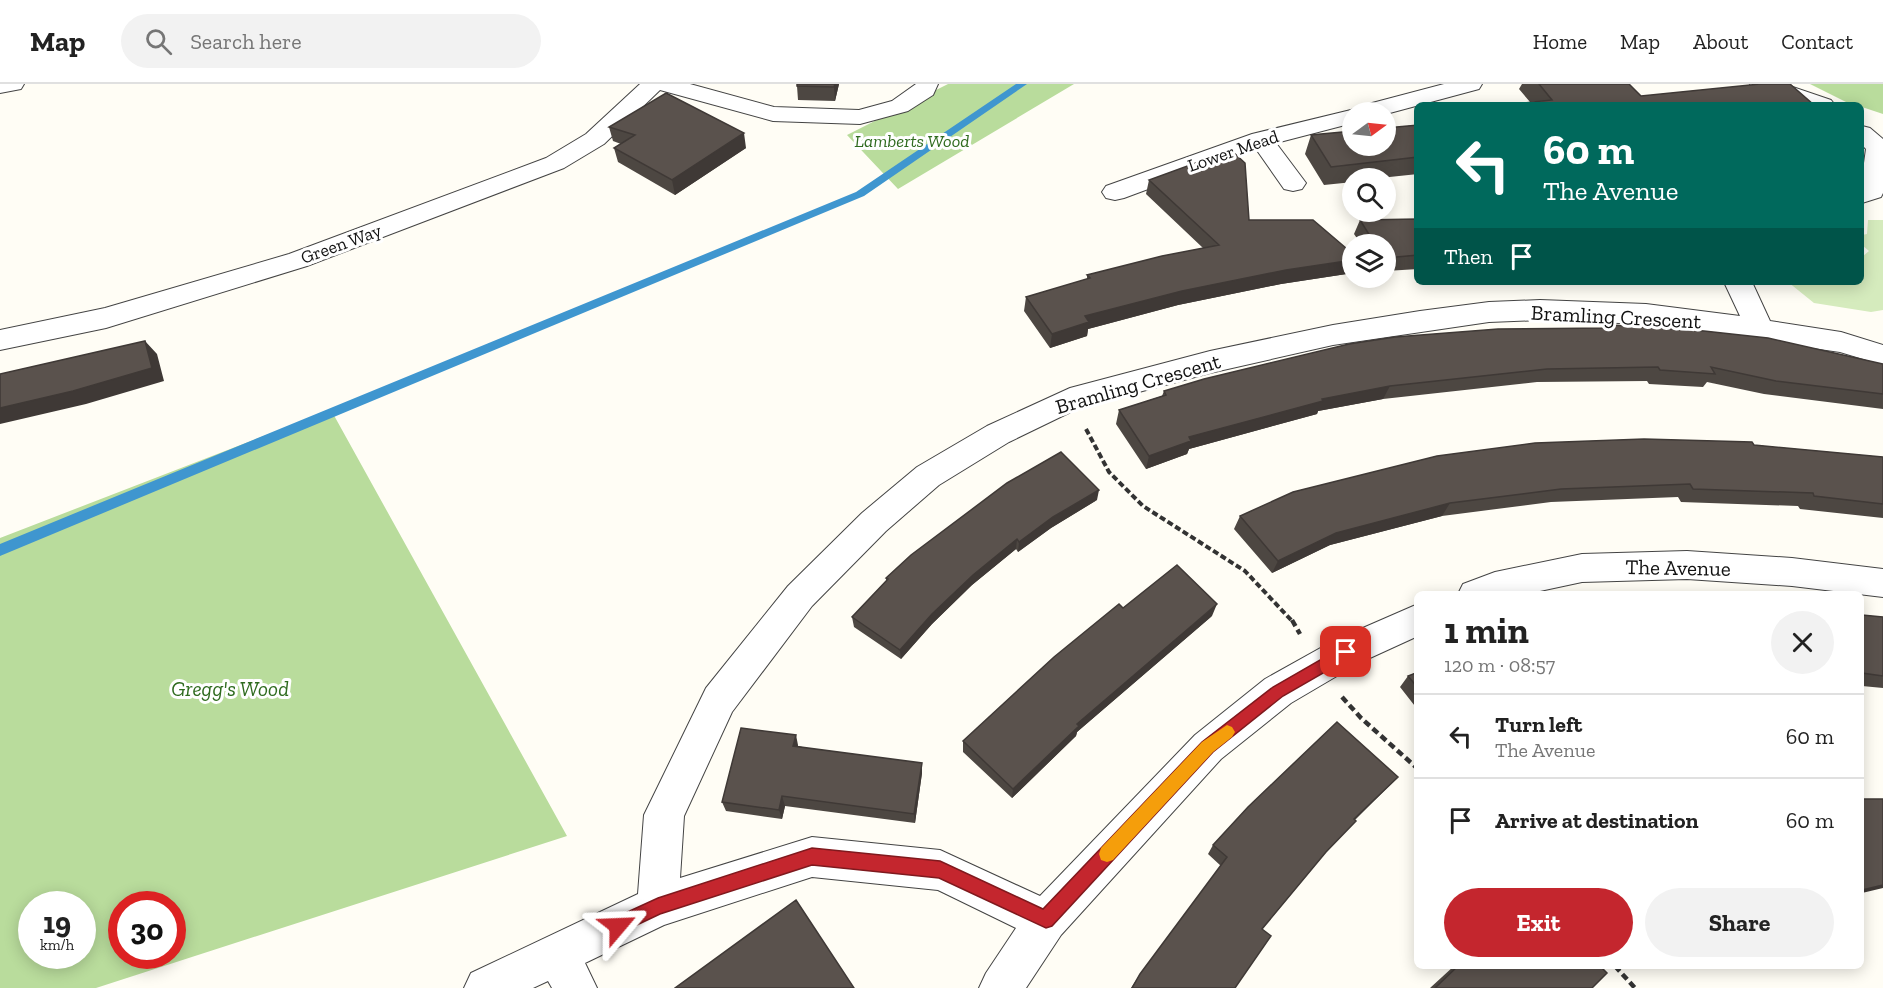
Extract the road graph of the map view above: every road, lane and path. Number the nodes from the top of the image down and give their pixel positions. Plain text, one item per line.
1 (14, 84) edge
2 (652, 84) edge
3 (664, 84) edge
4 (927, 84) edge
5 (1471, 84) edge
6 (1761, 84) edge
7 (0, 86) edge
8 (1814, 102) edge
9 (1396, 104) edge
10 (1342, 119) edge
11 (1864, 135) edge
12 (1261, 139) junction
13 (1293, 183) dead end
14 (1115, 192) dead end
15 (1864, 194) edge
16 (1739, 285) edge
17 (1760, 329) junction
18 (0, 340) edge
19 (1883, 355) edge
20 (1070, 399) junction
21 (1883, 583) edge
22 (1482, 591) edge
23 (1293, 621) dead end
24 (1414, 621) edge
25 (1361, 718) dead end
26 (1414, 765) edge
27 (658, 906) junction
28 (1046, 920) junction
29 (1618, 969) edge
30 (566, 971) edge
31 (486, 988) edge
32 (1001, 988) edge
33 (1635, 988) edge

1 - 7 street
2 - 18 street, Green Way
3 - 4 street
5 - 9 street
6 - 8 street
10 - 12 street, Lower Mead
11 - 15 street
12 - 13 street
12 - 14 street, Lower Mead
16 - 17 street
17 - 19 street, Bramling Crescent
17 - 20 street, Bramling Crescent
20 - 23 path
20 - 27 street, Bramling Crescent
21 - 22 street, The Avenue
24 - 28 street
25 - 26 path
27 - 28 street
27 - 30 street
28 - 32 street
29 - 33 path
30 - 31 street

